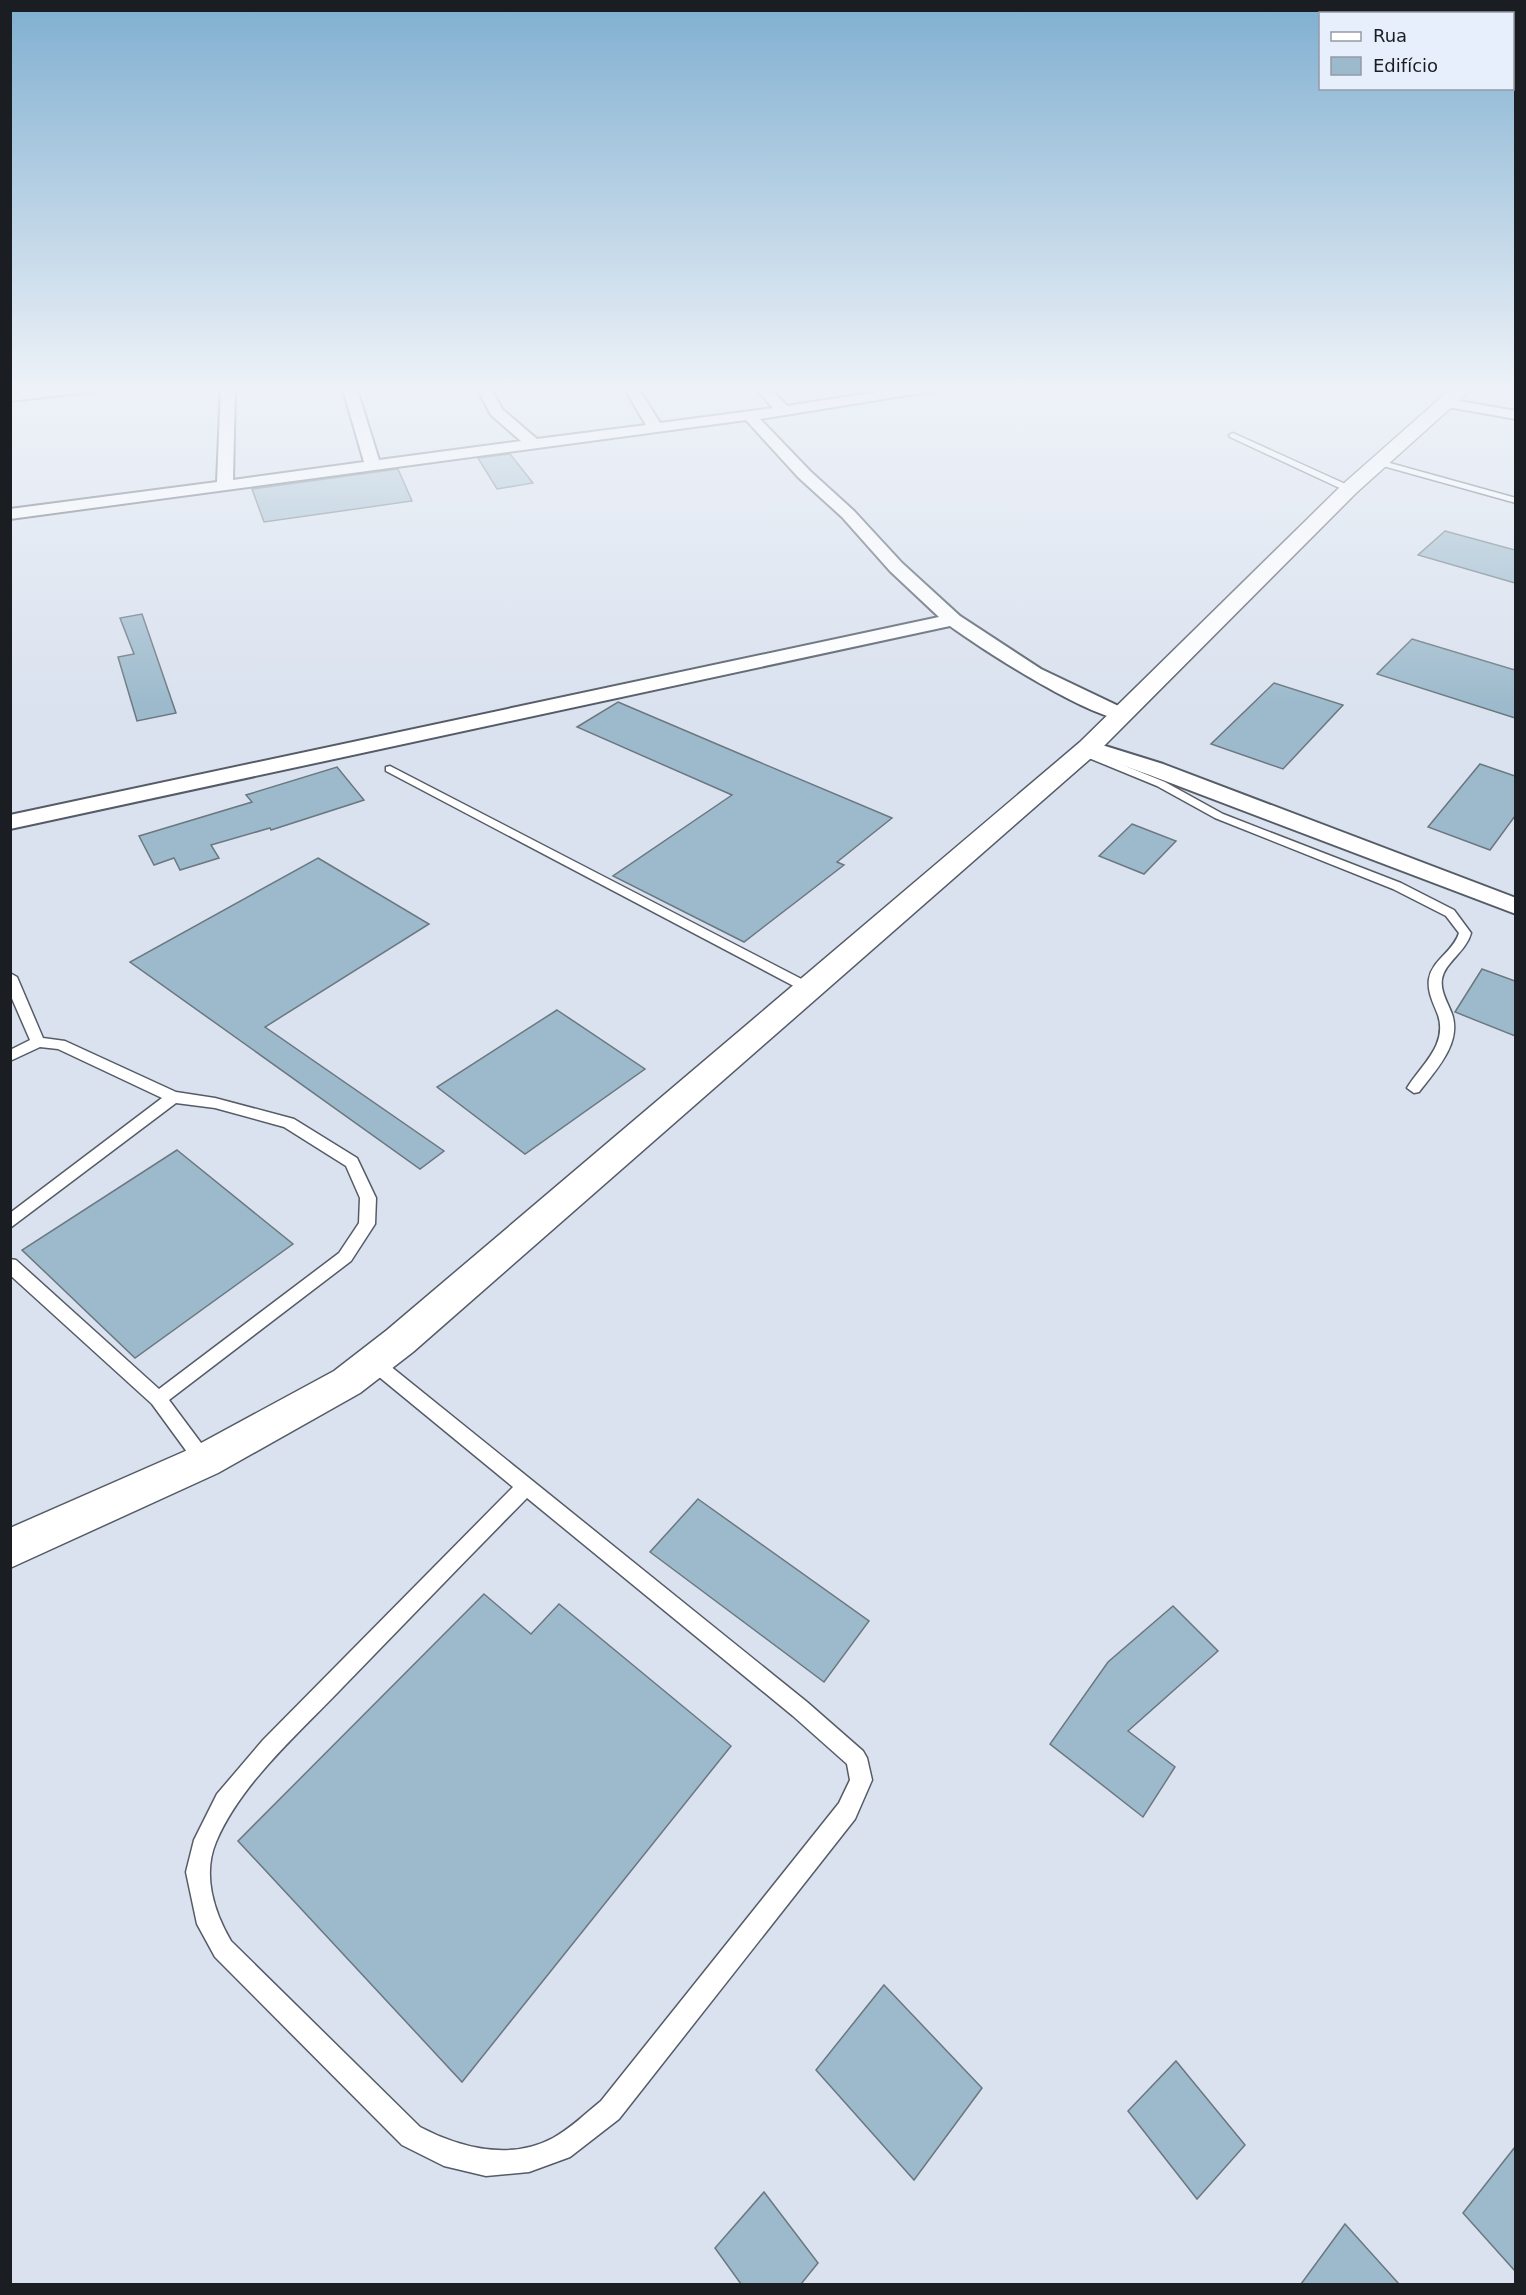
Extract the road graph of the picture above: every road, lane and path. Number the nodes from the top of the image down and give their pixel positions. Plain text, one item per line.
1 (170, 493) edge
2 (825, 493) edge
3 (1345, 493) edge
4 (1487, 493) edge
5 (1515, 501) edge
6 (10, 514) edge
7 (953, 620) junction
8 (1122, 715) junction
9 (1086, 749) junction
10 (390, 769) dead end
11 (10, 822) edge
12 (1515, 907) edge
13 (10, 977) edge
14 (810, 988) junction
15 (38, 1042) junction
16 (10, 1056) edge
17 (1414, 1088) dead end
18 (173, 1097) junction
19 (10, 1221) edge
20 (10, 1265) edge
21 (373, 1362) junction
22 (158, 1399) junction
23 (204, 1461) junction
24 (526, 1486) junction
25 (10, 1549) edge

1 - 6 street
2 - 7 street
3 - 8 street
4 - 5 lane
7 - 8 street
7 - 11 street
8 - 9 street
9 - 12 street
9 - 14 street
9 - 17 lane
10 - 14 lane
13 - 15 lane
14 - 21 street
15 - 16 lane
15 - 18 lane
18 - 19 lane
18 - 22 lane
20 - 22 lane
21 - 23 street
21 - 24 lane
22 - 23 lane
23 - 25 street
24 - 24 lane

